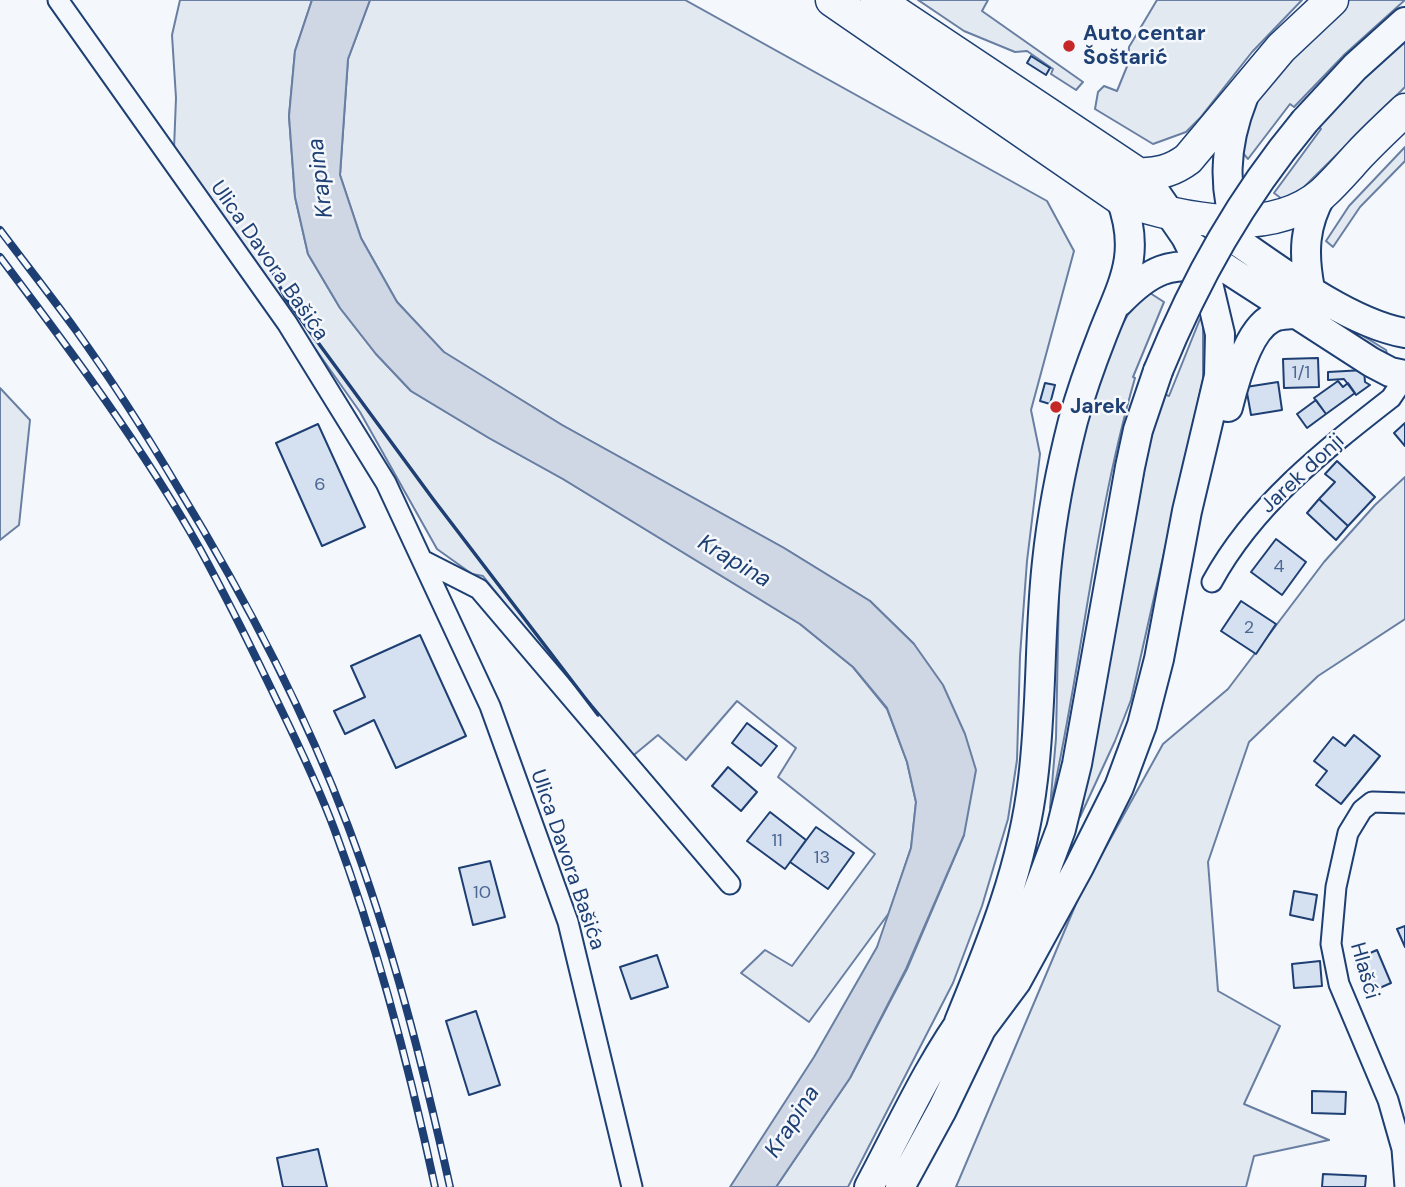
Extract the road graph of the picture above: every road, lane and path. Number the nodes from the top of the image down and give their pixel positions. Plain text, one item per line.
1 (58, 0) edge
2 (832, 0) edge
3 (877, 0) edge
4 (1332, 0) edge
5 (1405, 22) edge
6 (1247, 86) junction
7 (1405, 110) edge
8 (1135, 184) junction
9 (1322, 194) junction
10 (1216, 244) junction
11 (1255, 272) junction
12 (1310, 289) junction
13 (1117, 304) junction
14 (1286, 308) junction
15 (1394, 330) edge
16 (1403, 375) edge
17 (1199, 458) junction
18 (422, 559) junction
19 (1212, 582) dead end
20 (1405, 803) edge
21 (730, 884) dead end
22 (970, 1026) junction
23 (632, 1187) edge
24 (869, 1187) edge
25 (900, 1187) edge
26 (1405, 1187) edge

1 - 18 street, Ulica Davora Bašića
2 - 8 main road
3 - 8 main road
4 - 6 main road
5 - 22 main road, bridge
6 - 8 main road
6 - 10 main road
7 - 9 main road
8 - 10 main road
8 - 10 main road
8 - 13 main road
9 - 10 main road
9 - 12 main road
10 - 11 main road
10 - 12 main road
10 - 13 main road
10 - 14 main road
10 - 17 main road
11 - 12 main road
11 - 14 main road
12 - 15 main road
13 - 22 main road
14 - 16 main road
14 - 17 main road
15 - 16 main road
16 - 19 street, Jarek donji
17 - 22 main road
18 - 21 street
18 - 23 street, Ulica Davora Bašića
20 - 26 street, Hlašći
22 - 24 main road
22 - 25 main road

